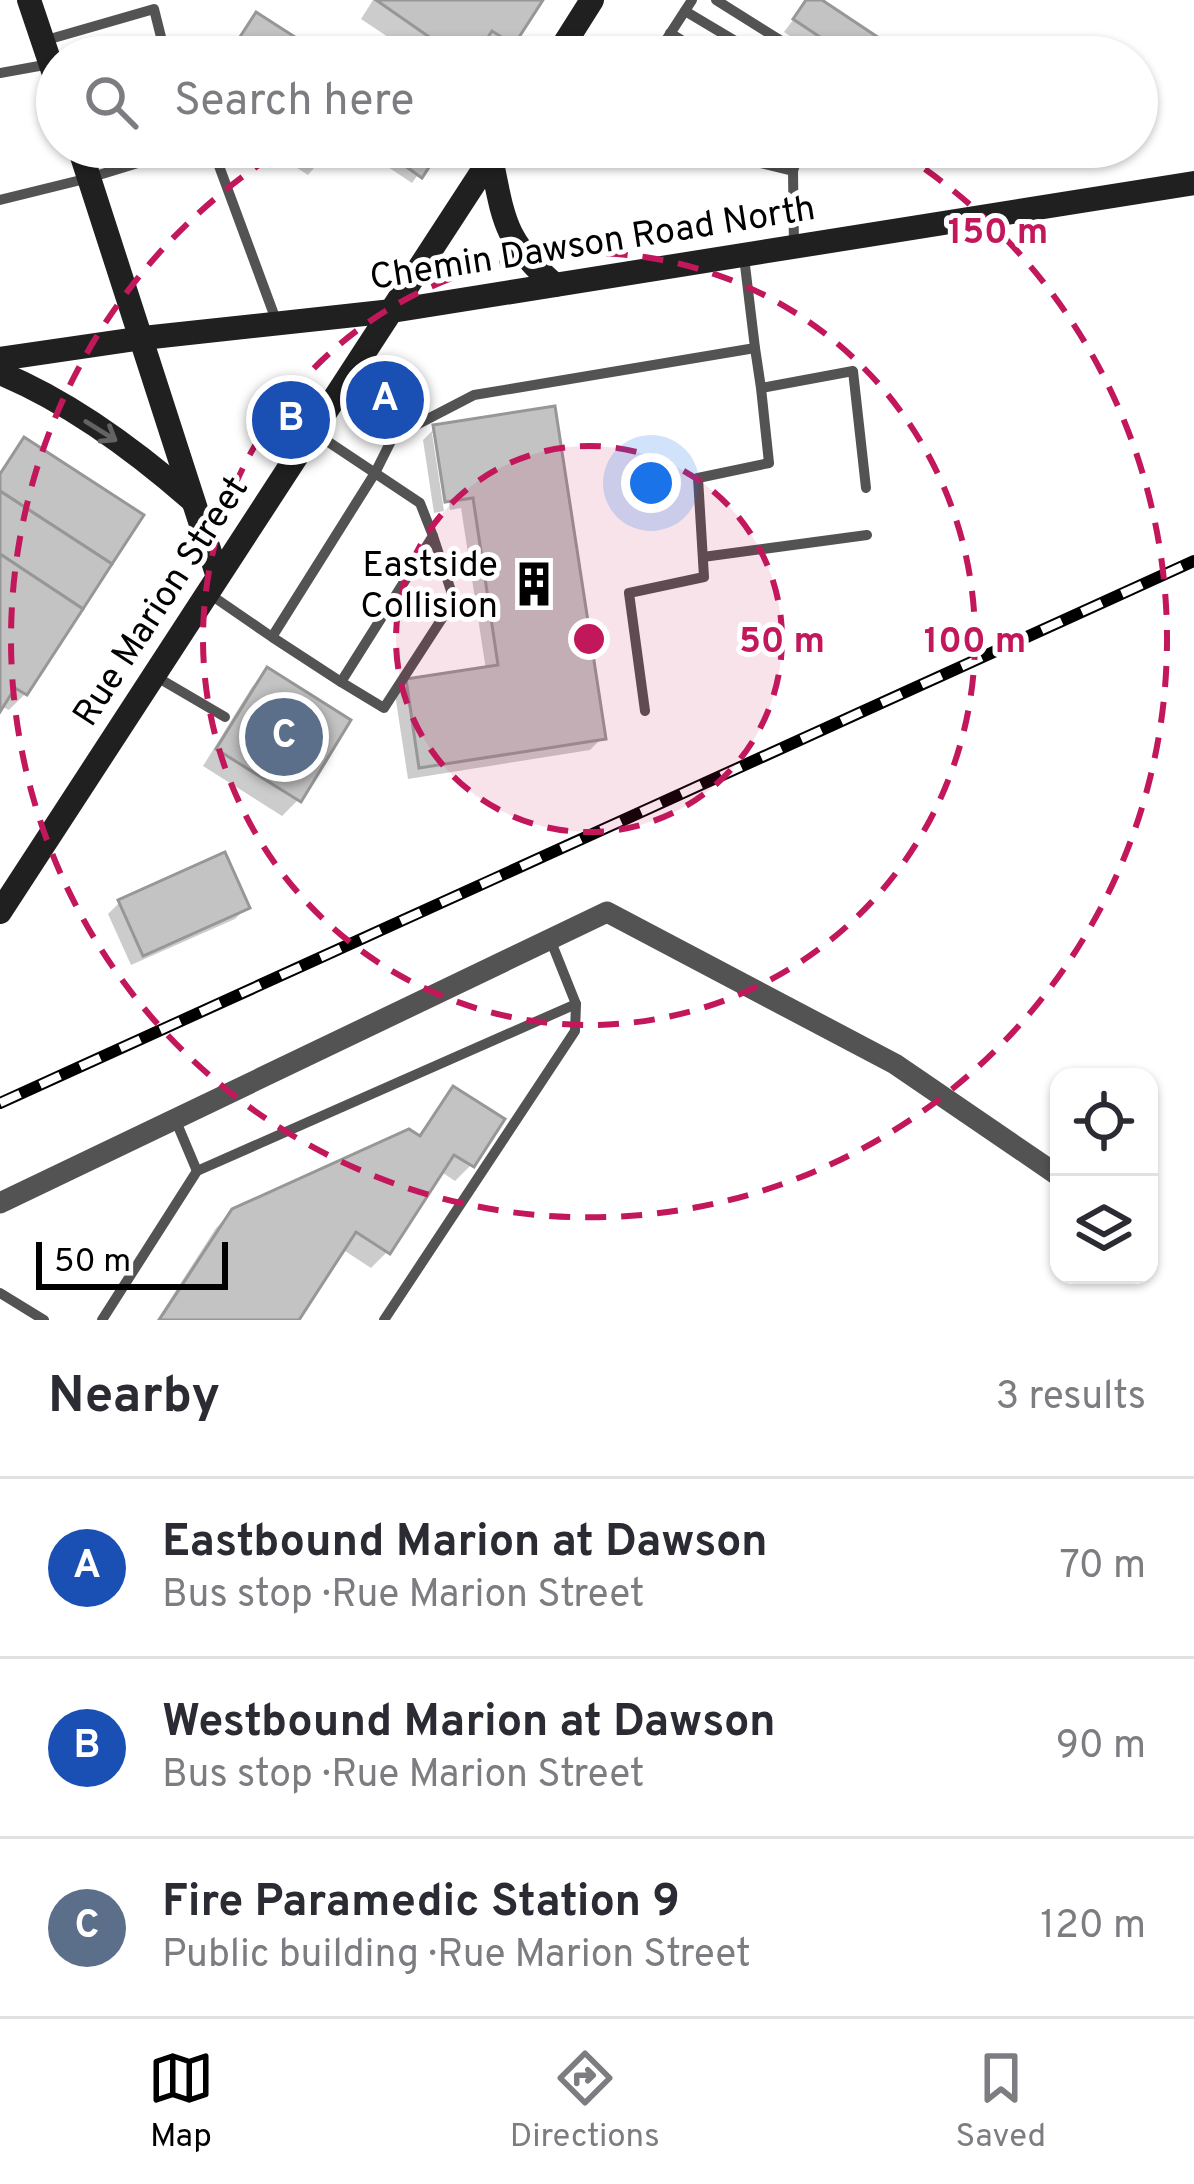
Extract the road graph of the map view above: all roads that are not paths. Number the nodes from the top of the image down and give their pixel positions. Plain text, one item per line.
1 (29, 0) edge
2 (592, 0) edge
3 (716, 0) edge
4 (688, 5) edge
5 (670, 33) junction
6 (41, 36) edge
7 (102, 36) edge
8 (161, 36) edge
9 (569, 36) edge
10 (668, 36) edge
11 (675, 36) edge
12 (732, 36) edge
13 (773, 36) edge
14 (36, 66) edge
15 (0, 73) edge
16 (86, 168) edge
17 (122, 168) edge
18 (220, 168) edge
19 (484, 168) edge
20 (497, 168) edge
21 (781, 168) edge
22 (793, 168) edge
23 (793, 171) junction
24 (89, 178) junction
25 (1194, 183) edge
26 (0, 200) edge
27 (794, 247) junction
28 (743, 255) junction
29 (555, 285) junction
30 (392, 310) junction
31 (277, 323) junction
32 (143, 338) junction
33 (755, 348) junction
34 (0, 359) edge
35 (0, 373) edge
36 (761, 388) junction
37 (312, 431) junction
38 (375, 473) junction
39 (866, 488) dead end
40 (194, 502) junction
41 (867, 535) dead end
42 (434, 536) junction
43 (704, 557) junction
44 (211, 583) junction
45 (272, 637) junction
46 (152, 675) junction
47 (341, 682) junction
48 (645, 711) dead end
49 (225, 717) dead end
50 (0, 912) edge
51 (550, 939) junction
52 (576, 1004) junction
53 (175, 1119) junction
54 (1050, 1170) edge
55 (197, 1171) junction
56 (0, 1203) edge
57 (0, 1293) edge
58 (44, 1320) edge
59 (102, 1320) edge
60 (384, 1320) edge

1 - 6 street
2 - 9 street
3 - 13 lane
4 - 5 lane
4 - 12 lane
5 - 10 lane
5 - 11 lane
7 - 8 lane
14 - 15 lane
16 - 24 street
17 - 24 lane
18 - 31 lane
19 - 30 street, Rue Marion Street
20 - 29 street
21 - 23 lane
22 - 23 lane
23 - 27 lane
24 - 26 lane
24 - 32 street
25 - 27 street, Chemin Dawson Road North
27 - 28 street, Chemin Dawson Road North
28 - 29 street, Chemin Dawson Road North
28 - 33 lane
29 - 30 street, Chemin Dawson Road North
30 - 31 street, Chemin Dawson Road North
30 - 37 street, Rue Marion Street
31 - 32 street, Chemin Dawson Road North
32 - 34 street, Chemin Dawson Road North
32 - 40 street
33 - 36 lane
33 - 38 lane
35 -> 40 street
36 - 39 lane
36 - 43 lane
37 - 38 lane
37 - 44 street, Rue Marion Street
38 - 42 lane
38 - 45 lane
40 - 44 street
41 - 43 lane
42 - 47 lane
42 - 47 lane
43 - 48 lane
44 - 45 lane
44 - 46 street, Rue Marion Street
45 - 47 lane
46 - 49 lane
46 - 50 street, Rue Marion Street
51 - 52 lane
51 - 53 street
51 - 54 street
52 - 55 lane
52 - 60 lane
53 - 55 lane
53 - 56 street
55 - 59 lane
57 - 58 lane

